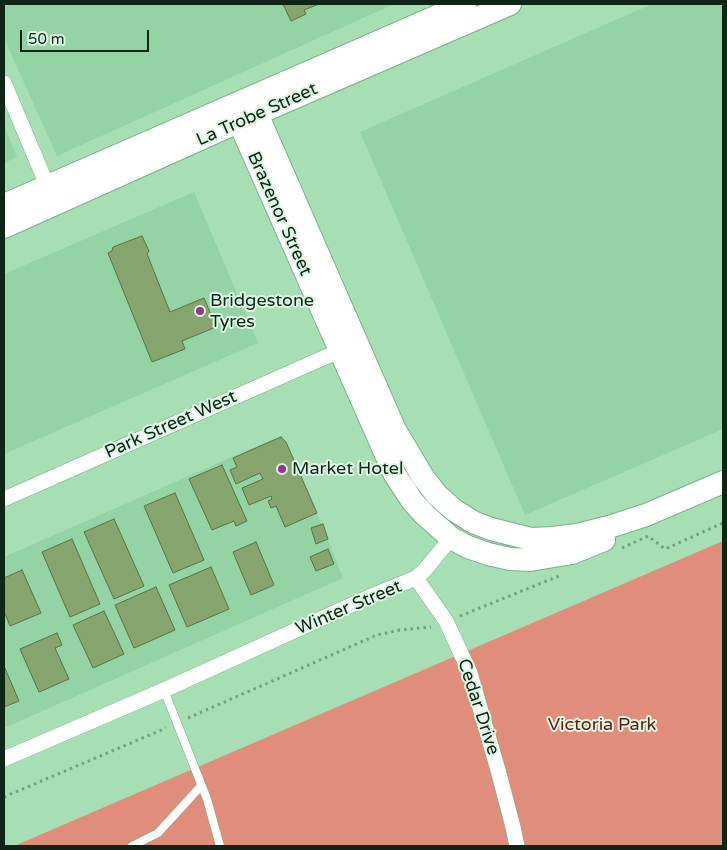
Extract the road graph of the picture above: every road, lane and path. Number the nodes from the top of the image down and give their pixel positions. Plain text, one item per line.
1 (465, 4) edge
2 (510, 4) edge
3 (4, 83) edge
4 (244, 110) junction
5 (51, 195) junction
6 (4, 205) edge
7 (4, 227) edge
8 (348, 346) junction
9 (723, 482) edge
10 (4, 499) edge
11 (684, 500) junction
12 (463, 516) junction
13 (451, 538) junction
14 (416, 578) junction
15 (466, 614) dead end
16 (446, 621) junction
17 (164, 690) junction
18 (176, 723) junction
19 (4, 759) edge
20 (201, 786) junction
21 (4, 797) edge
22 (132, 846) edge
23 (220, 846) edge
24 (517, 846) edge

1 - 4 main road, La Trobe Street
2 - 4 main road, La Trobe Street
3 - 5 street
4 - 5 main road, La Trobe Street
4 - 8 main road, Brazenor Street
5 - 6 main road, La Trobe Street
5 - 7 main road, La Trobe Street
8 - 10 street, Park Street West
8 - 12 main road, Brazenor Street
8 - 13 main road, Brazenor Street
9 - 11 main road
11 - 12 main road
11 - 13 main road
12 - 13 main road
13 - 14 street, Winter Street
14 - 16 street, Cedar Drive
14 - 17 street, Winter Street
15 - 16 path
16 - 18 path
16 - 24 street, Cedar Drive
17 - 18 lane
17 - 19 street, Winter Street
18 - 20 lane
18 - 21 path
20 - 22 lane
20 - 23 lane

